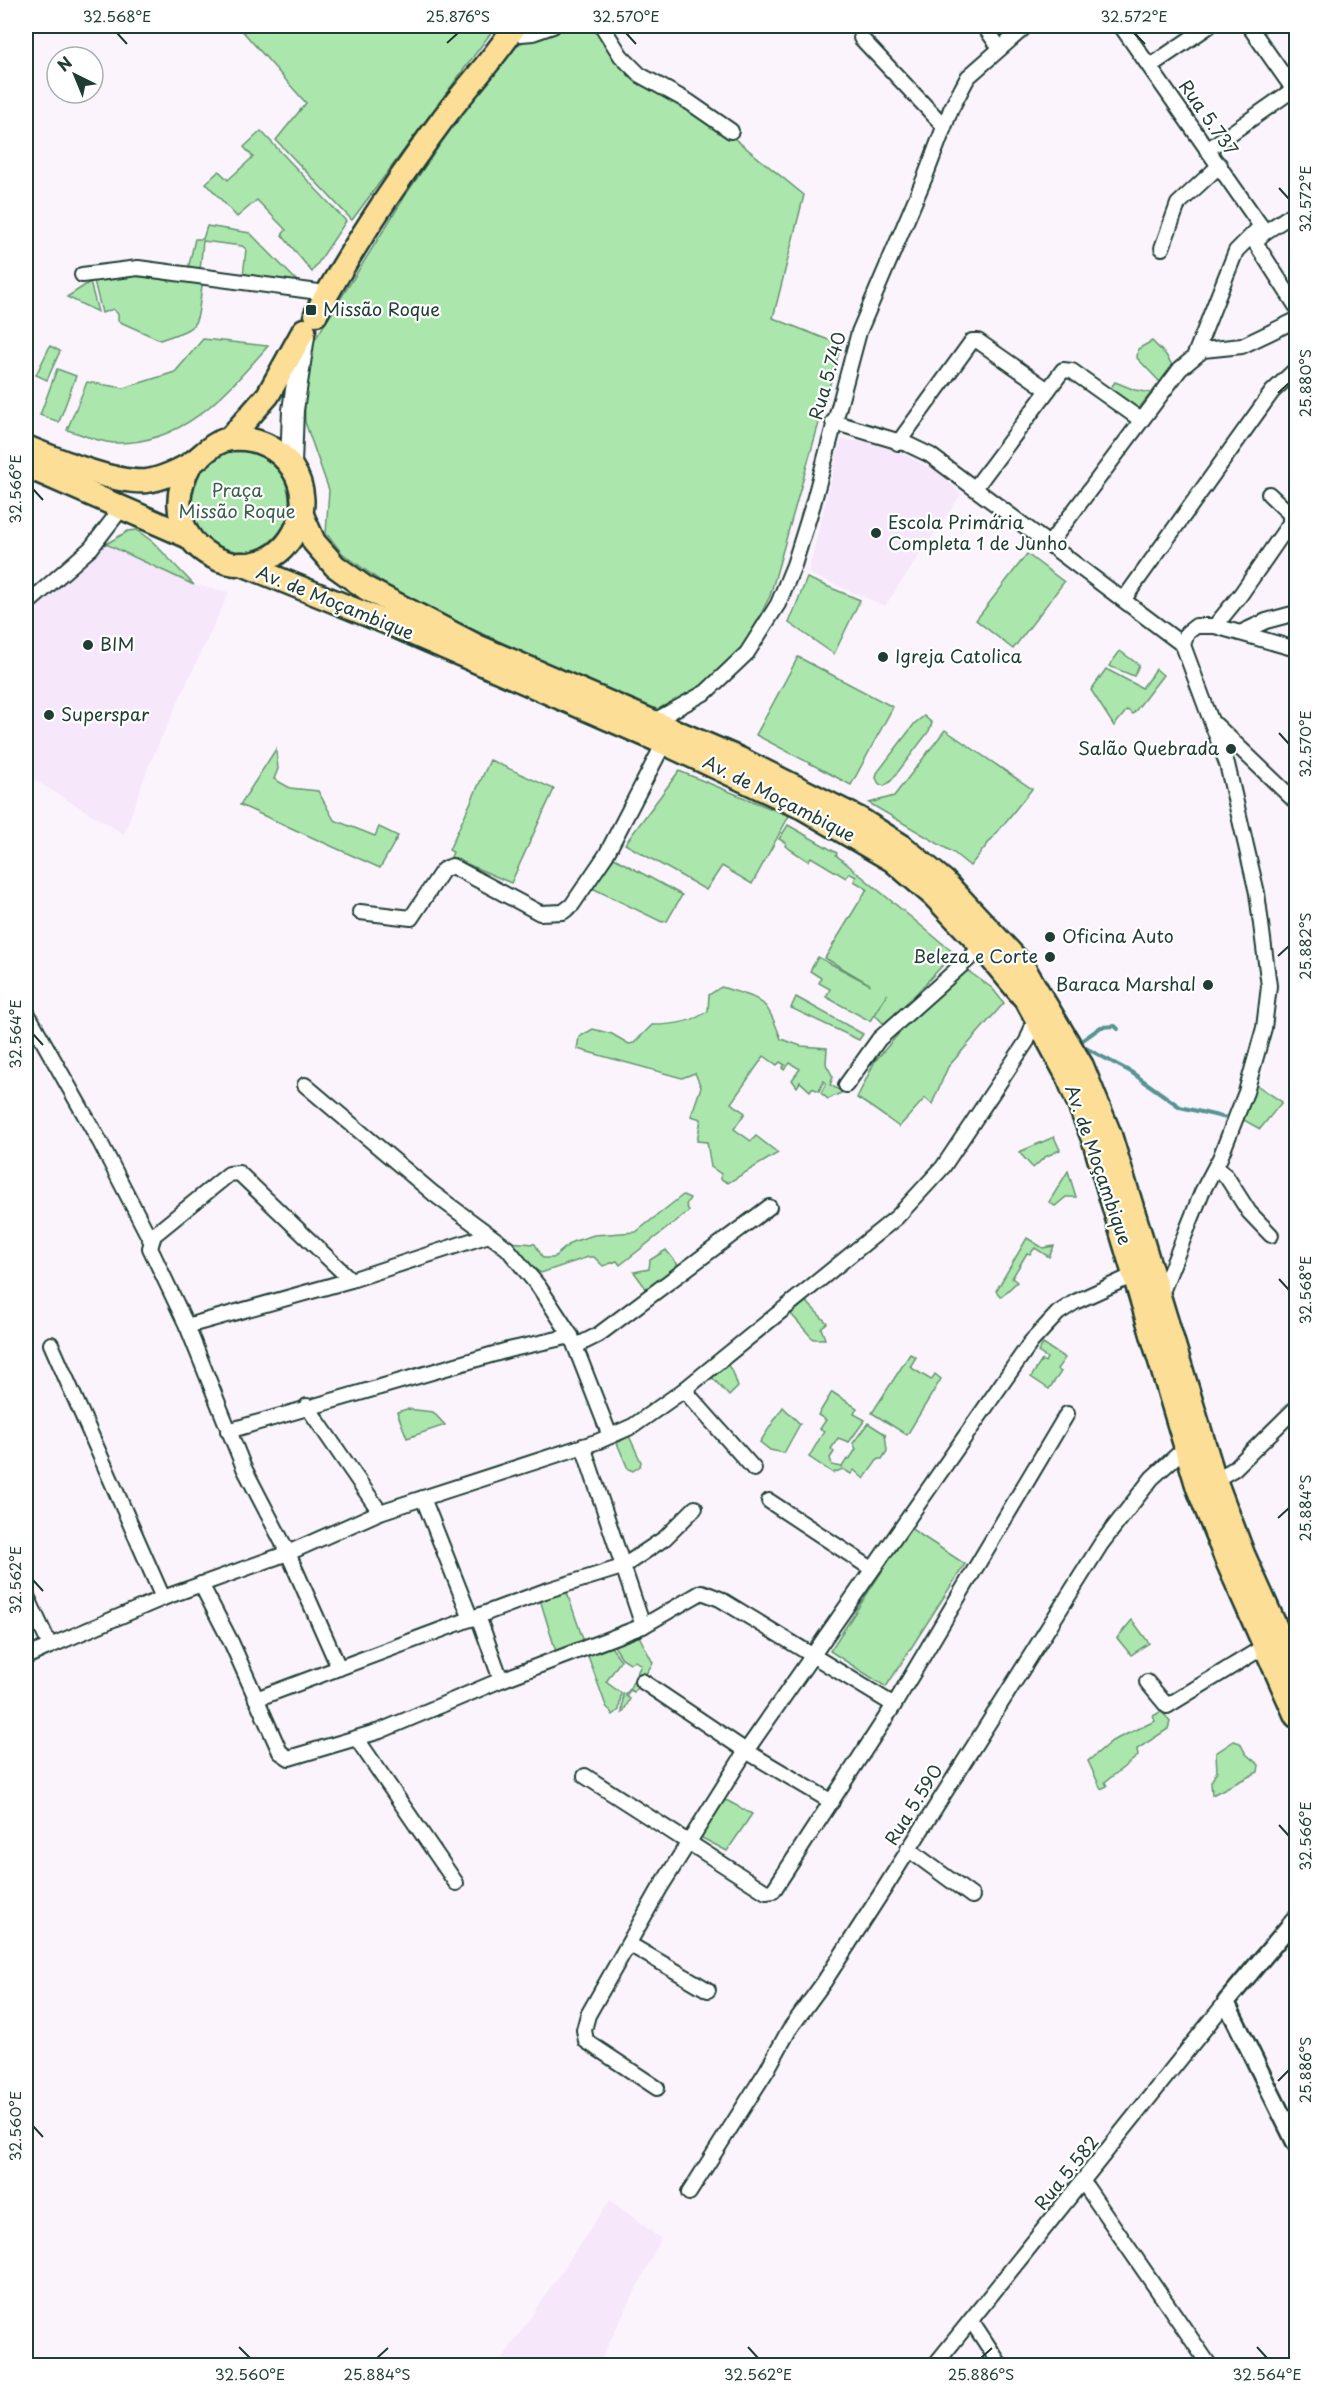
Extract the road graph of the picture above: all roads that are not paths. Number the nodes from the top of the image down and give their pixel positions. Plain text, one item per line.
1 (553, 26) edge
2 (984, 26) edge
3 (1026, 26) edge
4 (1121, 26) edge
5 (1209, 26) edge
6 (1249, 26) edge
7 (605, 27) edge
8 (512, 30) edge
9 (861, 38) dead end
10 (999, 47) junction
11 (1150, 66) junction
12 (1295, 91) edge
13 (944, 126) junction
14 (731, 131) dead end
15 (1207, 150) junction
16 (1220, 165) junction
17 (1296, 212) edge
18 (1263, 229) junction
19 (1162, 248) dead end
20 (82, 275) dead end
21 (1296, 306) edge
22 (316, 312) junction
23 (1296, 320) edge
24 (1194, 357) junction
25 (1296, 369) edge
26 (1048, 390) junction
27 (1141, 420) junction
28 (833, 422) junction
29 (229, 439) junction
30 (898, 443) junction
31 (26, 447) edge
32 (191, 463) junction
33 (291, 464) junction
34 (26, 466) edge
35 (975, 488) junction
36 (1269, 494) dead end
37 (121, 509) junction
38 (302, 515) junction
39 (189, 537) junction
40 (1050, 543) junction
41 (242, 564) junction
42 (1124, 599) junction
43 (26, 605) edge
44 (1296, 613) edge
45 (1215, 626) junction
46 (1240, 633) junction
47 (1183, 645) junction
48 (1296, 649) edge
49 (654, 721) junction
50 (1212, 721) junction
51 (664, 743) junction
52 (1296, 802) edge
53 (360, 912) dead end
54 (982, 947) junction
55 (26, 1011) edge
56 (1036, 1017) junction
57 (305, 1085) dead end
58 (846, 1085) dead end
59 (1216, 1168) junction
60 (769, 1207) dead end
61 (489, 1235) junction
62 (1271, 1235) dead end
63 (151, 1241) junction
64 (1136, 1274) junction
65 (351, 1280) junction
66 (1160, 1298) junction
67 (187, 1326) junction
68 (573, 1341) junction
69 (51, 1344) dead end
70 (684, 1390) junction
71 (307, 1406) junction
72 (1296, 1408) edge
73 (1067, 1414) dead end
74 (228, 1431) junction
75 (610, 1436) junction
76 (583, 1446) junction
77 (1185, 1448) junction
78 (754, 1469) dead end
79 (1215, 1479) junction
80 (423, 1498) junction
81 (769, 1501) dead end
82 (695, 1508) dead end
83 (380, 1512) junction
84 (288, 1553) junction
85 (622, 1567) junction
86 (872, 1569) junction
87 (201, 1584) junction
88 (26, 1594) edge
89 (163, 1598) junction
90 (474, 1618) junction
91 (643, 1626) junction
92 (51, 1646) junction
93 (1265, 1646) junction
94 (815, 1655) junction
95 (26, 1657) edge
96 (1293, 1657) edge
97 (339, 1668) junction
98 (501, 1680) junction
99 (642, 1681) dead end
100 (1147, 1682) dead end
101 (256, 1699) junction
102 (894, 1704) junction
103 (1296, 1716) edge
104 (357, 1739) junction
105 (747, 1751) junction
106 (585, 1776) dead end
107 (832, 1802) junction
108 (688, 1844) junction
109 (908, 1849) junction
110 (456, 1883) dead end
111 (972, 1896) dead end
112 (1296, 1918) edge
113 (629, 1944) junction
114 (708, 1990) dead end
115 (1226, 2002) junction
116 (657, 2088) dead end
117 (1296, 2144) edge
118 (1083, 2182) junction
119 (689, 2193) dead end
120 (971, 2320) junction
121 (934, 2366) edge
122 (1001, 2366) edge
123 (1210, 2366) edge

1 - 8 street
2 - 10 street
3 - 10 street, Rua 5.740
4 - 11 street, Rua 5.737
5 - 11 street
6 - 12 street
7 - 14 street
8 - 22 main road
9 - 13 street
10 - 13 street, Rua 5.740
11 - 15 street, Rua 5.737
12 - 15 street
13 - 28 street, Rua 5.740
15 - 16 street, Rua 5.737
16 - 18 street, Rua 5.737
16 - 19 street
17 - 18 street
18 - 21 street
18 - 24 street
20 - 22 street
22 - 29 main road
22 - 33 main road
23 - 24 street
24 - 27 street
25 - 42 street
26 - 27 street
26 - 30 street
26 - 35 street
27 - 40 street
28 - 30 street
28 - 49 street, Rua 5.740
29 - 32 main road
29 - 33 main road
30 - 35 street
31 - 32 main road
32 - 39 main road
33 - 38 main road
34 - 37 main road
35 - 40 street
36 - 45 street
37 - 39 main road
37 - 43 street
38 - 41 main road
38 - 49 main road, Av. de Moçambique
39 - 41 main road
40 - 42 street
41 - 51 main road, Av. de Moçambique
42 - 47 street
44 - 46 street
45 - 46 street
45 - 47 street
46 - 48 street
47 - 50 street
49 - 66 main road, Av. de Moçambique
50 - 52 street
50 - 59 street
51 - 53 street
51 - 54 main road, Av. de Moçambique
54 - 56 main road, Av. de Moçambique
54 - 58 street
55 - 63 street
56 - 64 main road, Av. de Moçambique
56 - 70 street
57 - 61 street
59 - 62 street
59 - 66 street
60 - 68 street
61 - 65 street
61 - 68 street
63 - 65 street
63 - 67 street
64 - 77 main road, Av. de Moçambique
64 - 86 street
65 - 67 street
66 - 79 main road, Av. de Moçambique
67 - 74 street
68 - 71 street
68 - 75 street
69 - 89 street
70 - 75 street
70 - 78 street
71 - 74 street
71 - 83 street
72 - 79 street
73 - 102 street
74 - 84 street
75 - 76 street
76 - 80 street
76 - 85 street
77 - 93 main road, Av. de Moçambique
77 - 109 street, Rua 5.590
79 - 96 main road, Av. de Moçambique
80 - 83 street
80 - 90 street
81 - 86 street
82 - 85 street
83 - 84 street
84 - 87 street
84 - 97 street
85 - 90 street
85 - 91 street
86 - 94 street
87 - 89 street
87 - 101 street
88 - 92 street
89 - 92 street
90 - 97 street
90 - 98 street
91 - 94 street
91 - 98 street
92 - 95 street
93 - 100 street
93 - 103 main road, Av. de Moçambique
94 - 102 street
94 - 105 street
97 - 101 street
98 - 104 street
99 - 105 street
101 - 104 street
102 - 107 street
104 - 110 street
105 - 107 street
105 - 108 street
106 - 108 street
107 - 108 street
108 - 113 street
109 - 111 street
109 - 119 street, Rua 5.590
112 - 115 street
113 - 114 street
113 - 116 street
115 - 117 street
115 - 118 street, Rua 5.582
118 - 120 street, Rua 5.582
118 - 123 street
120 - 121 street, Rua 5.582
120 - 122 street

